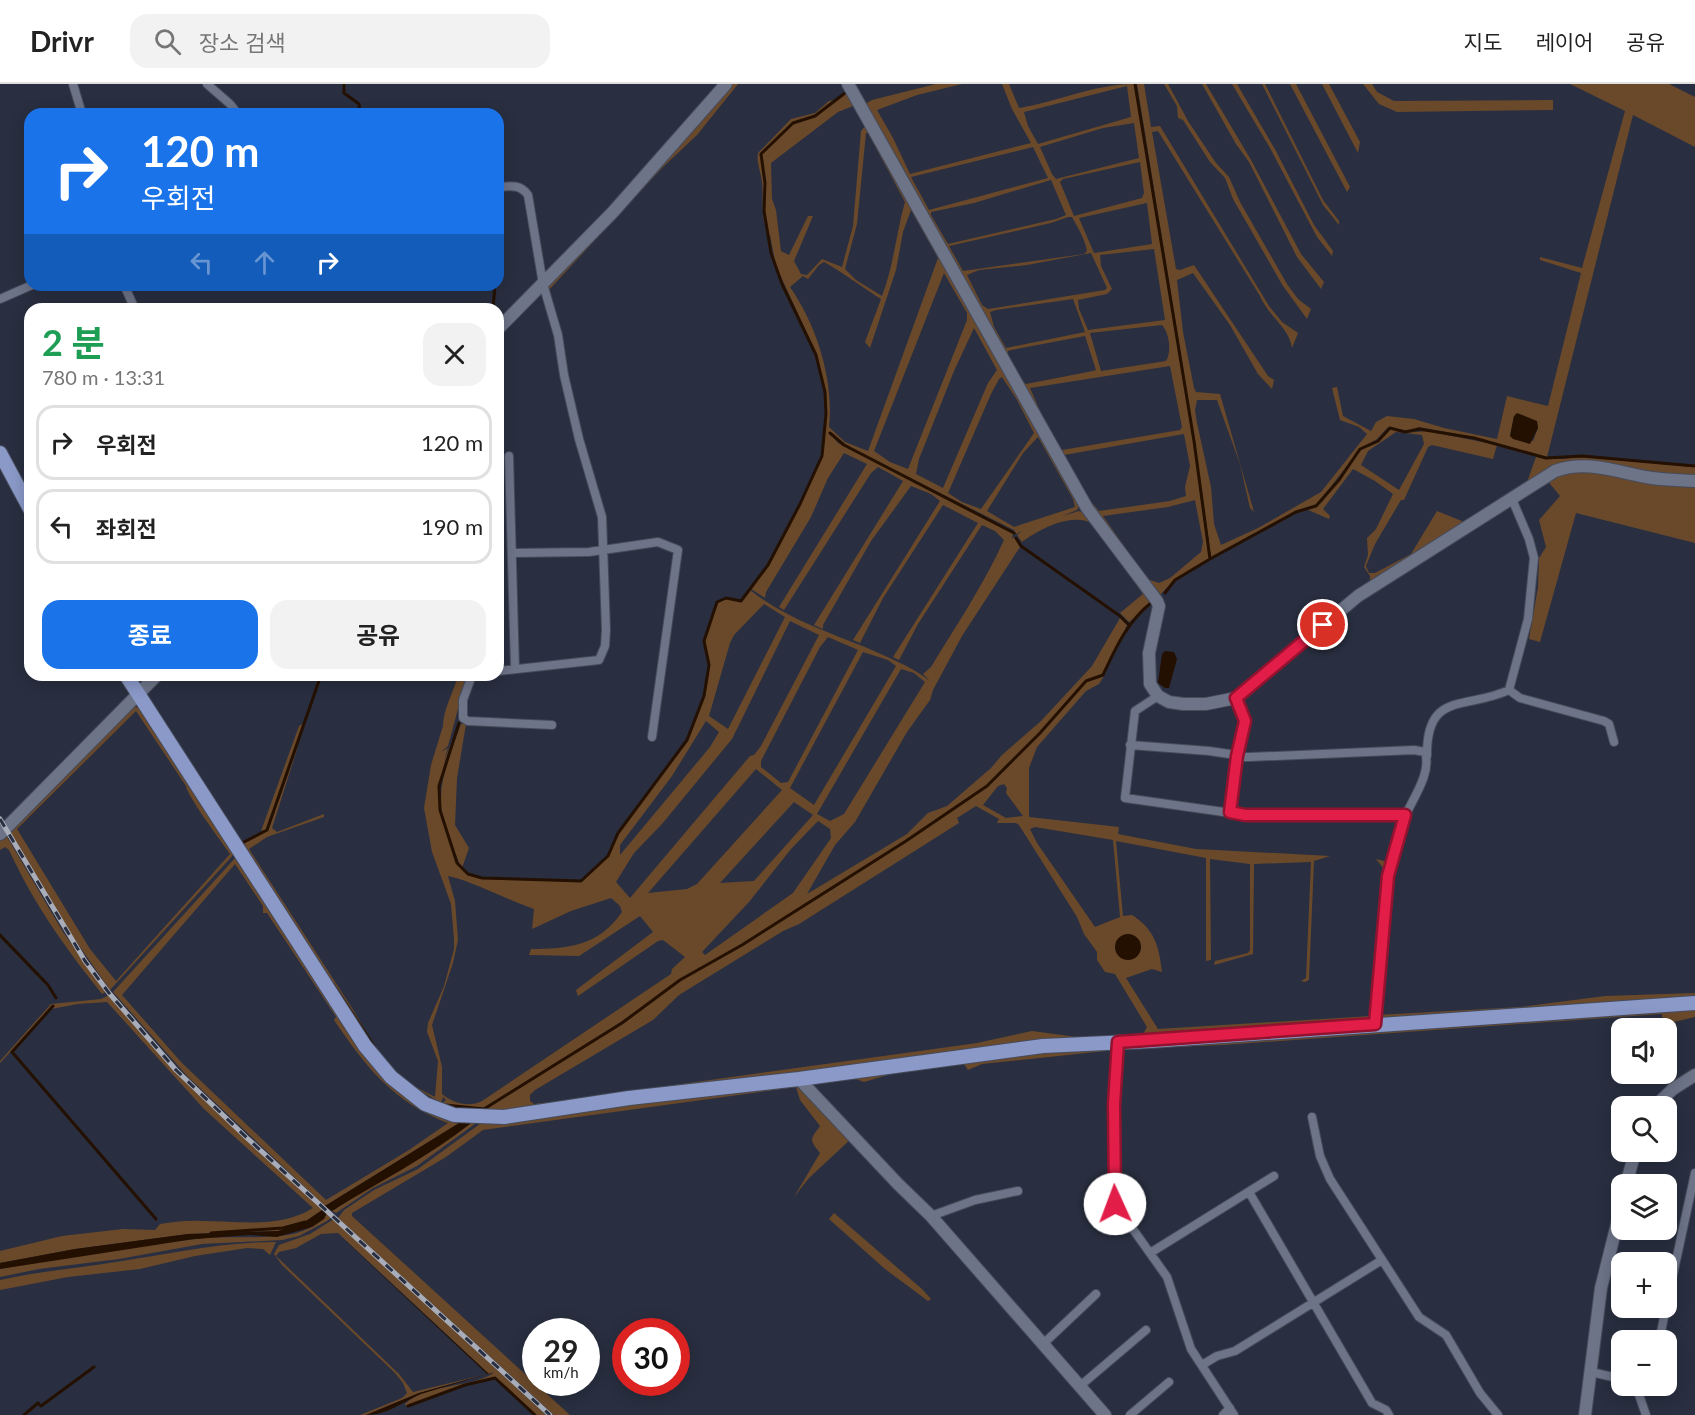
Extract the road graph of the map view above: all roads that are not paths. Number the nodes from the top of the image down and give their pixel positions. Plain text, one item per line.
1 (73, 84) edge
2 (207, 84) edge
3 (726, 84) edge
4 (848, 84) edge
5 (80, 108) edge
6 (233, 108) edge
7 (504, 187) edge
8 (543, 284) junction
9 (24, 288) edge
10 (0, 299) edge
11 (504, 323) edge
12 (0, 453) edge
13 (509, 456) dead end
14 (1695, 481) edge
15 (24, 497) edge
16 (1512, 499) junction
17 (603, 550) junction
18 (513, 554) junction
19 (515, 669) junction
20 (504, 670) edge
21 (130, 681) edge
22 (151, 681) edge
23 (470, 681) edge
24 (1509, 690) junction
25 (138, 694) junction
26 (1158, 696) junction
27 (1236, 698) junction
28 (552, 725) dead end
29 (652, 737) dead end
30 (1614, 742) dead end
31 (1130, 745) junction
32 (1237, 756) junction
33 (1427, 759) junction
34 (1230, 812) junction
35 (1405, 815) junction
36 (0, 834) edge
37 (1695, 1003) edge
38 (1375, 1024) junction
39 (1118, 1042) junction
40 (1695, 1075) edge
41 (799, 1079) junction
42 (1666, 1096) edge
43 (1312, 1117) dead end
44 (1695, 1173) edge
45 (1274, 1176) dead end
46 (1018, 1191) dead end
47 (1249, 1192) junction
48 (931, 1216) junction
49 (1613, 1240) edge
50 (1150, 1253) junction
51 (1677, 1257) edge
52 (1382, 1260) junction
53 (1096, 1294) dead end
54 (1313, 1303) junction
55 (1146, 1330) dead end
56 (1042, 1345) junction
57 (1202, 1365) junction
58 (1591, 1372) junction
59 (1611, 1377) edge
60 (1169, 1382) dead end
61 (1080, 1386) junction
62 (1639, 1396) edge
63 (1232, 1411) edge
64 (1106, 1415) edge
65 (1130, 1415) edge
66 (1223, 1415) edge
67 (1389, 1415) edge
68 (1498, 1415) edge
69 (1585, 1415) edge
70 (1646, 1415) edge

1 - 5 street
2 - 6 street
3 - 8 street
4 - 26 street
7 - 8 street
8 - 11 street
8 - 17 street
9 - 10 street
12 - 15 main road
13 - 18 street
14 - 16 street
16 - 24 street
16 - 27 street
17 - 18 street
17 - 19 street
17 - 29 street
18 - 19 street
19 - 20 street
21 - 25 main road
22 - 25 street
23 - 28 street
24 - 30 street
24 - 33 street
25 - 36 street
25 - 41 main road
26 - 27 street
26 - 31 street
27 - 32 street
31 - 32 street
31 - 34 street
32 - 33 street
32 - 34 street
33 - 35 street
34 - 35 street
35 - 38 street
37 - 38 main road
38 - 39 main road
39 - 41 main road
39 - 50 street
40 - 42 street
41 - 48 street
43 - 52 street
44 - 51 street
45 - 47 street
46 - 48 street
47 - 50 street
47 - 54 street
48 - 56 street
49 - 58 street
50 - 57 street
52 - 54 street
52 - 68 street
53 - 56 street
54 - 57 street
54 - 67 street
55 - 61 street
56 - 61 street
57 - 63 street
58 - 59 street
58 - 69 street
60 - 65 street
61 - 64 street
62 - 70 street
63 - 66 street

